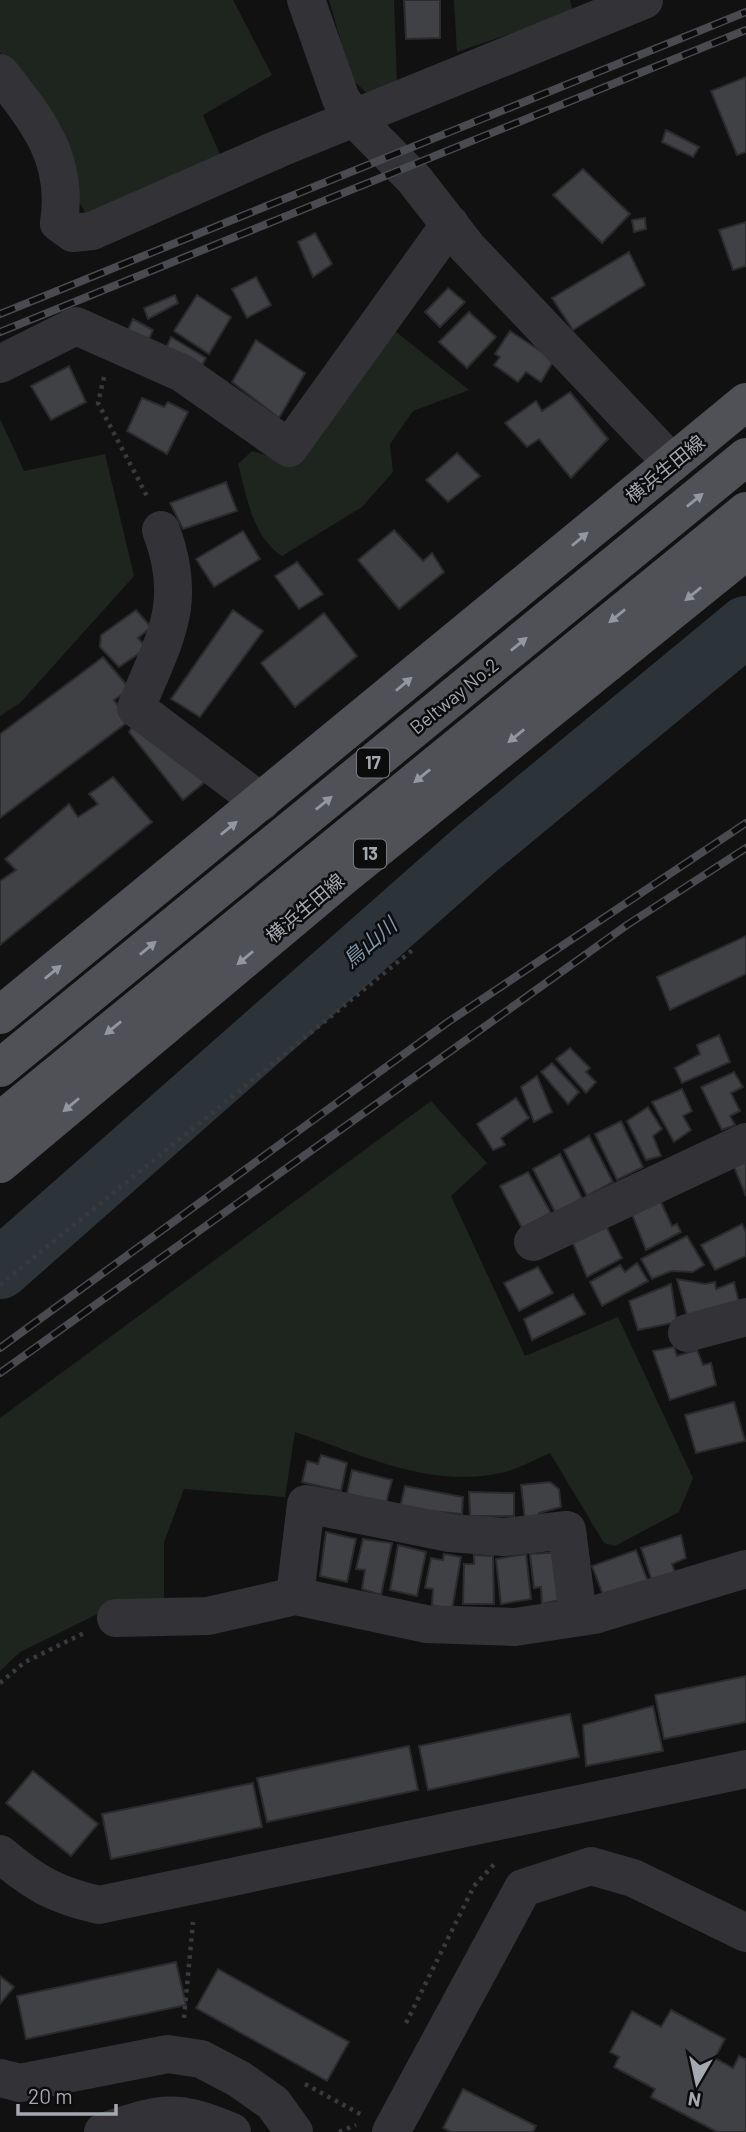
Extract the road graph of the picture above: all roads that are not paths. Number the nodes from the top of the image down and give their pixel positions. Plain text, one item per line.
1 (306, 0) edge
2 (644, 0) edge
3 (0, 73) edge
4 (354, 117) junction
5 (450, 224) junction
6 (0, 364) edge
7 (746, 402) edge
8 (746, 457) edge
9 (672, 463) junction
10 (746, 511) edge
11 (161, 530) road end
12 (746, 551) edge
13 (261, 802) junction
14 (0, 1016) edge
15 (0, 1068) edge
16 (0, 1121) edge
17 (746, 1142) edge
18 (0, 1164) edge
19 (533, 1242) dead end
20 (746, 1317) edge
21 (687, 1333) dead end
22 (746, 1569) edge
23 (295, 1596) junction
24 (116, 1618) road end
25 (578, 1618) junction
26 (746, 1769) edge
27 (0, 1854) edge
28 (746, 1933) edge
29 (0, 2078) edge
30 (103, 2132) edge
31 (232, 2132) edge
32 (294, 2132) edge
33 (391, 2132) edge

1 - 4 street
2 - 4 street
3 - 4 street
4 - 5 street
5 - 6 street
5 - 9 street
7 - 9 main road, 横浜生田線
15 -> 8 main road, Beltway No.2 / 17
13 -> 9 main road, 横浜生田線
10 -> 16 main road, 17
11 - 13 street
12 -> 18 main road, 横浜生田線 / 13
14 -> 13 main road, 横浜生田線
17 - 19 street
20 - 21 street
22 - 25 street
23 - 24 street
23 - 25 street
23 - 25 street
26 - 27 street
28 - 33 street
29 - 32 street
30 - 31 street

